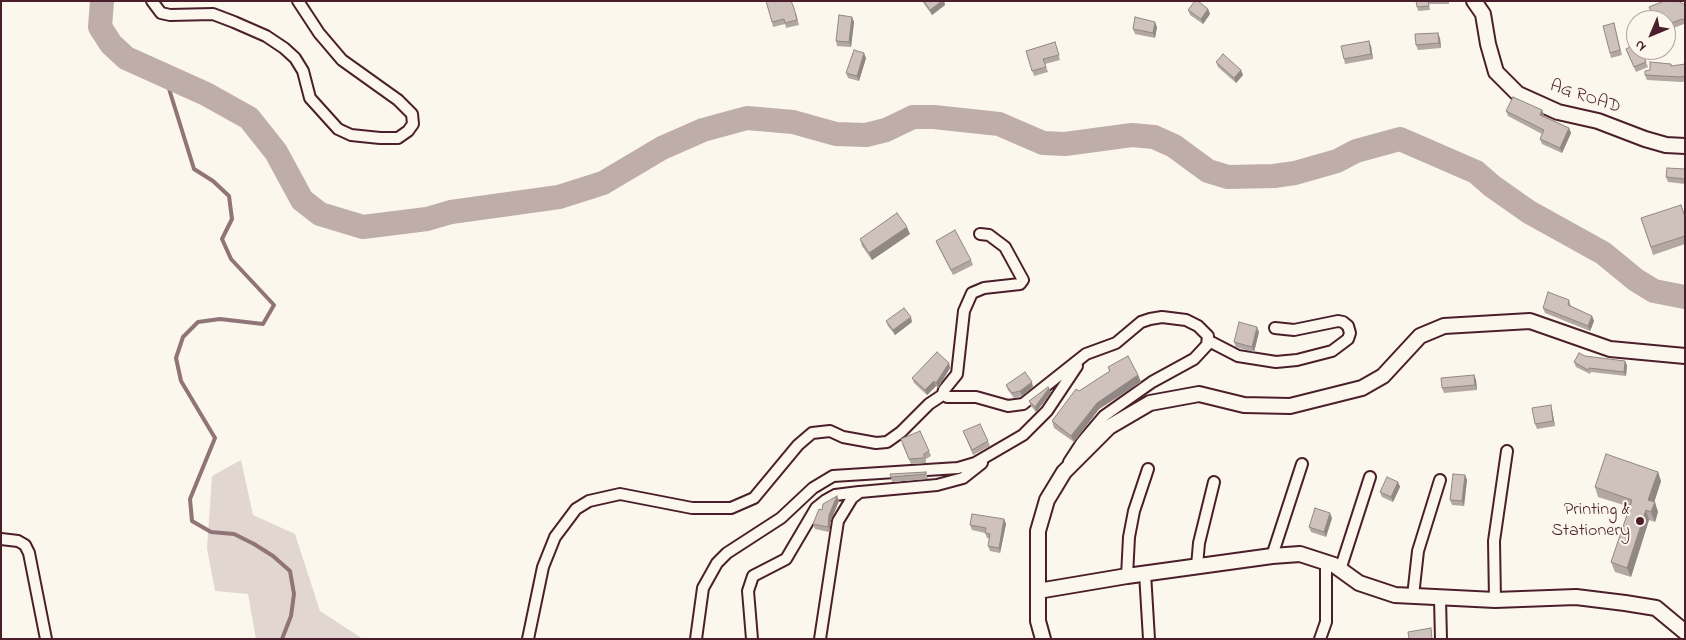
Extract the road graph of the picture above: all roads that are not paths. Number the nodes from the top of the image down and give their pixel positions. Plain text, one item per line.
1 (152, 1) edge
2 (298, 1) edge
3 (1474, 1) edge
4 (1685, 146) edge
5 (980, 234) dead end
6 (1275, 328) dead end
7 (1209, 341) junction
8 (1685, 356) edge
9 (1081, 359) junction
10 (944, 394) junction
11 (999, 451) junction
12 (1507, 451) dead end
13 (1302, 464) dead end
14 (1148, 469) dead end
15 (1064, 472) junction
16 (1370, 477) dead end
17 (1440, 480) dead end
18 (1214, 482) dead end
19 (860, 492) junction
20 (1, 539) edge
21 (1272, 556) junction
22 (1326, 563) junction
23 (1197, 566) junction
24 (1340, 570) junction
25 (1145, 573) junction
26 (1127, 576) junction
27 (1038, 591) junction
28 (1413, 596) junction
29 (1440, 599) junction
30 (1495, 600) junction
31 (1685, 632) edge
32 (46, 639) edge
33 (528, 639) edge
34 (696, 639) edge
35 (752, 639) edge
36 (820, 639) edge
37 (1043, 639) edge
38 (1149, 639) edge
39 (1320, 639) edge
40 (1441, 639) edge

1 - 2 street
3 - 4 main road, AG ROAD
5 - 10 street
6 - 7 street
7 - 9 street
7 - 15 street
8 - 15 main road
9 - 10 street
9 - 11 street
10 - 33 street
11 - 19 street
11 - 34 street
12 - 30 street
13 - 21 street
14 - 26 street
15 - 27 main road
16 - 24 street
17 - 28 street
18 - 23 street
19 - 35 street
19 - 36 street
20 - 32 street
21 - 22 main road
21 - 23 main road
22 - 24 main road
22 - 39 street
23 - 25 main road
24 - 28 main road
25 - 26 main road
25 - 38 street
26 - 27 main road
27 - 37 main road
28 - 29 main road
29 - 30 main road
29 - 40 street
30 - 31 main road

